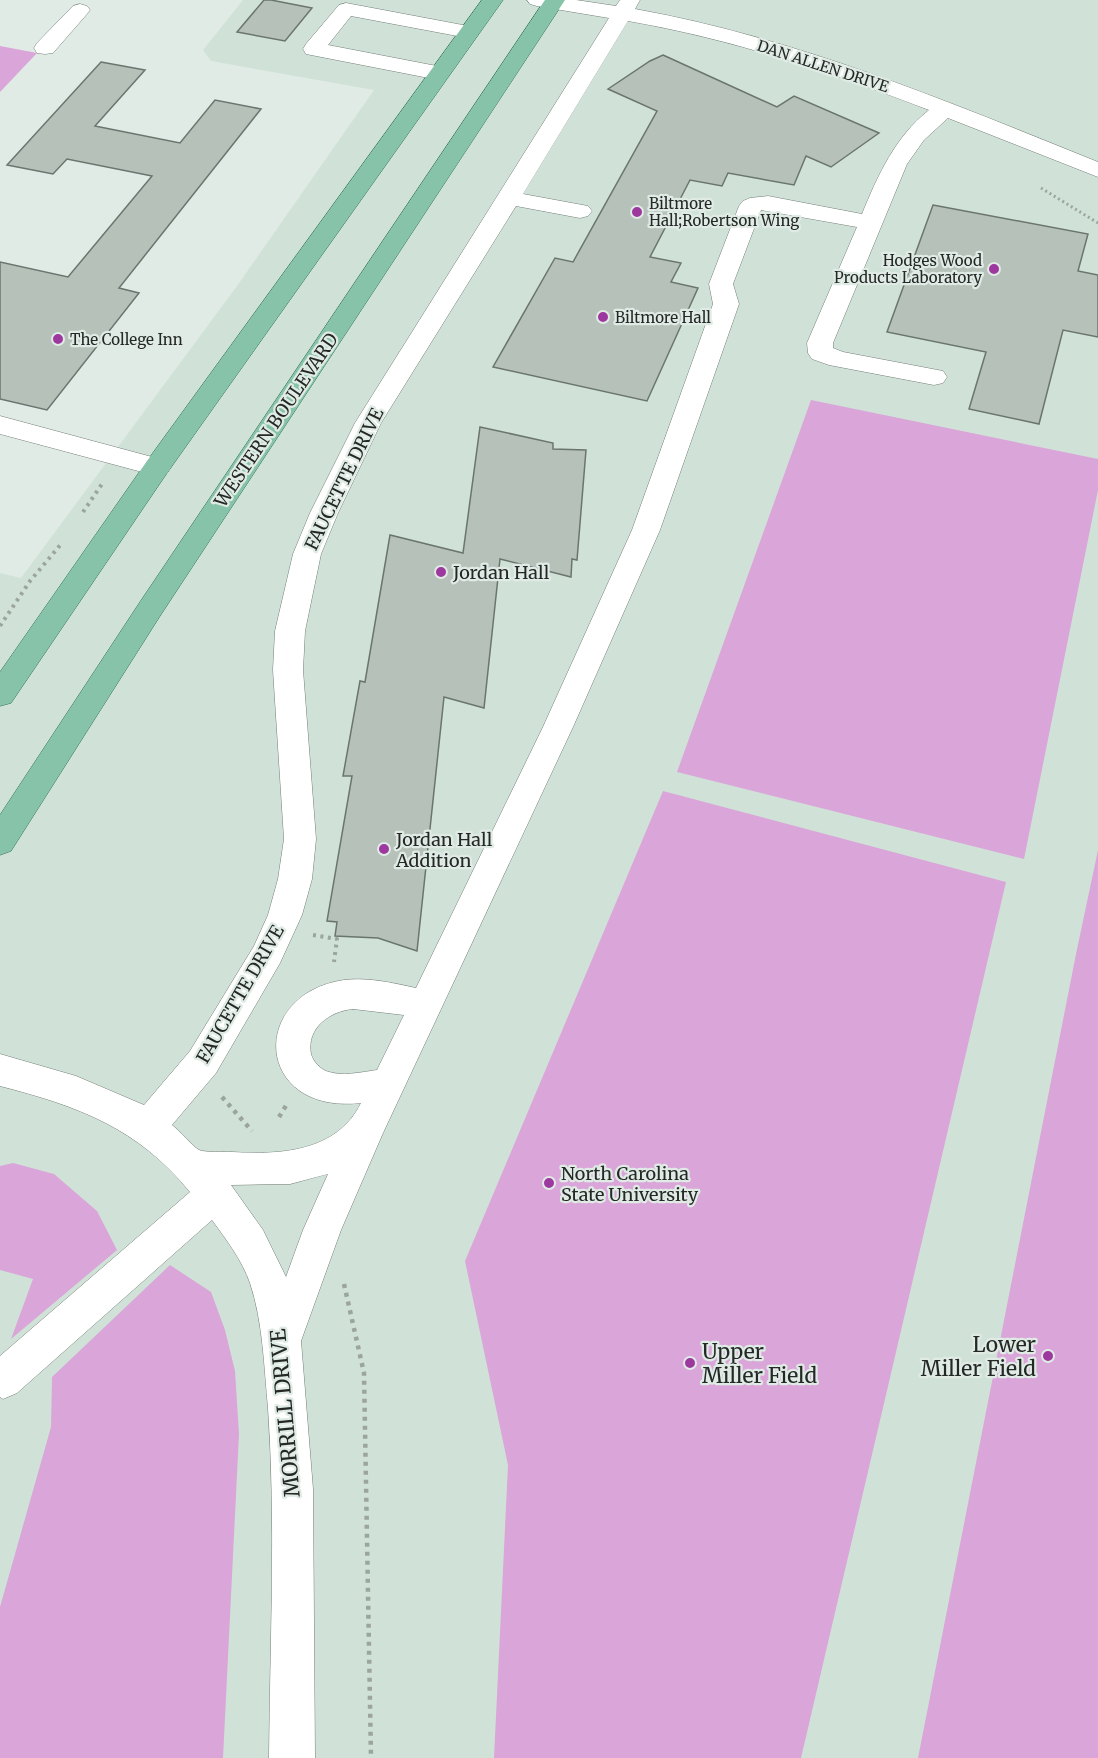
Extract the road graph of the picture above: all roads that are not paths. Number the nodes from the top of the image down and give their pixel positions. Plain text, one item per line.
1 (493, 0) edge
2 (548, 1) edge
3 (626, 6) edge
4 (80, 10) dead end
5 (468, 32) junction
6 (45, 48) dead end
7 (439, 73) junction
8 (945, 109) junction
9 (1098, 170) edge
10 (510, 198) junction
11 (580, 211) dead end
12 (870, 223) junction
13 (934, 377) dead end
14 (0, 425) edge
15 (157, 466) junction
16 (0, 695) edge
17 (0, 842) edge
18 (425, 1005) junction
19 (0, 1070) edge
20 (388, 1084) junction
21 (148, 1127) junction
22 (366, 1131) junction
23 (189, 1166) junction
24 (214, 1196) junction
25 (282, 1339) junction
26 (3, 1379) dead end
27 (292, 1758) edge

1 - 5 main road
2 - 3 street, DAN ALLEN DRIVE
2 - 17 main road, WESTERN BOULEVARD
3 - 8 street, DAN ALLEN DRIVE
3 - 10 street, FAUCETTE DRIVE
4 - 6 street
5 - 7 main road
5 - 7 street
7 - 15 main road
8 - 9 street, DAN ALLEN DRIVE
8 - 12 street
10 - 11 street
10 - 21 street, FAUCETTE DRIVE
12 - 13 street
12 - 18 street
14 - 15 street
15 - 16 main road
18 - 20 street
18 - 20 street
19 - 21 street, MORRILL DRIVE
20 - 22 street
21 - 23 street, MORRILL DRIVE
22 - 23 street
22 - 25 street
23 - 24 street, MORRILL DRIVE
24 - 25 street, MORRILL DRIVE
24 - 26 street
25 - 27 street, MORRILL DRIVE

